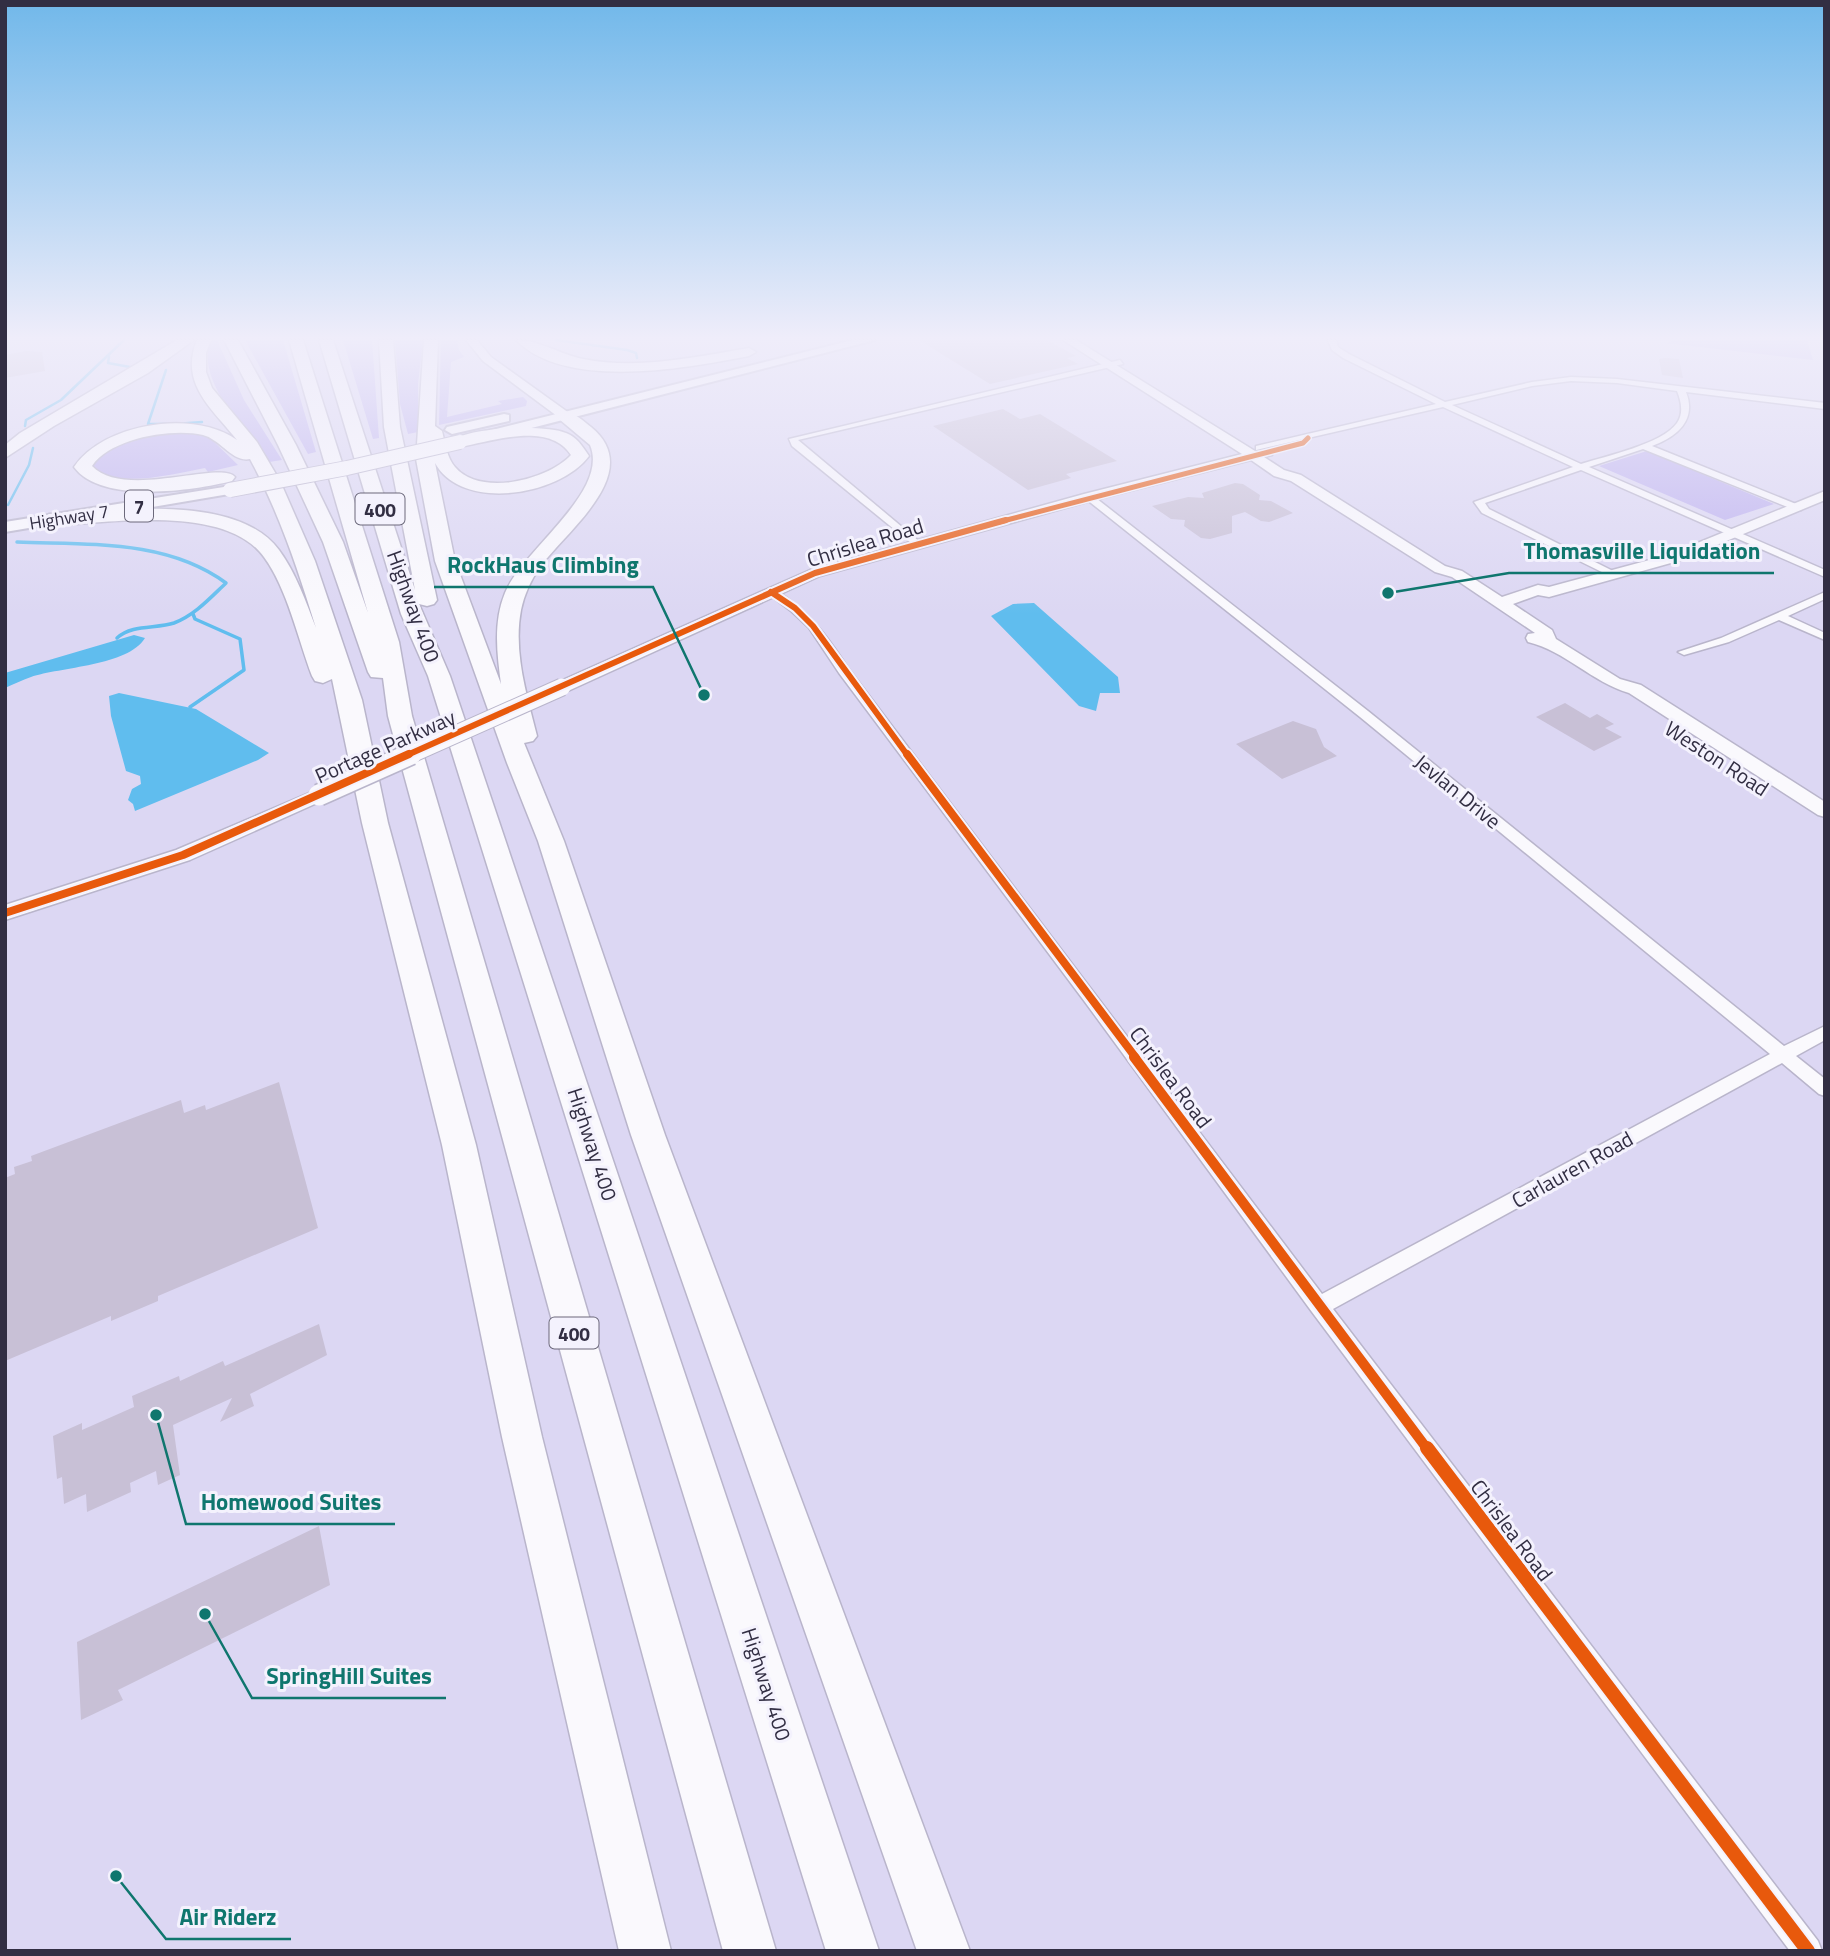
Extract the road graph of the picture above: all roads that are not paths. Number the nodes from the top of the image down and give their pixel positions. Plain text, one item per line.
1 (35, 431) edge
2 (156, 431) edge
3 (196, 431) edge
4 (238, 431) edge
5 (280, 431) edge
6 (324, 431) edge
7 (355, 431) edge
8 (393, 431) edge
9 (426, 431) edge
10 (434, 431) edge
11 (468, 431) edge
12 (468, 431) edge
13 (580, 431) edge
14 (826, 431) edge
15 (1223, 431) edge
16 (1335, 431) edge
17 (1503, 431) edge
18 (1677, 431) edge
19 (456, 436) junction
20 (1644, 446) junction
21 (1256, 452) junction
22 (5, 453) edge
23 (1578, 466) junction
24 (271, 481) junction
25 (228, 484) junction
26 (1825, 495) edge
27 (1088, 497) junction
28 (1798, 508) junction
29 (5, 513) edge
30 (49, 520) junction
31 (5, 527) edge
32 (1735, 533) junction
33 (916, 544) junction
34 (1440, 569) junction
35 (1614, 574) junction
36 (1825, 574) edge
37 (771, 592) junction
38 (1549, 592) joint
39 (1825, 595) edge
40 (1504, 605) junction
41 (1487, 609) junction
42 (1778, 615) junction
43 (1825, 638) edge
44 (1548, 641) junction
45 (1684, 652) dead end
46 (439, 676) junction
47 (1614, 683) junction
48 (400, 716) junction
49 (1825, 811) edge
50 (375, 823) junction
51 (1825, 828) edge
52 (551, 841) junction
53 (5, 913) edge
54 (1825, 1032) edge
55 (1782, 1055) junction
56 (1825, 1089) edge
57 (1319, 1306) junction
58 (645, 1951) edge
59 (750, 1951) edge
60 (853, 1951) edge
61 (944, 1951) edge
62 (1808, 1951) edge

1 - 22 highway
2 - 25 highway
3 - 24 highway
4 - 24 highway
5 - 48 highway
6 - 48 highway, Highway 400 / 400
7 - 46 highway, Highway 400 / 400
8 - 46 highway
9 - 52 highway
10 - 19 highway
11 - 19 main road, Highway 7 / 7
12 - 19 main road, Highway 7 / 7
13 - 52 highway
14 - 33 street
15 - 21 street, Weston Road
16 - 21 street
17 - 23 street
18 - 20 street
19 - 25 main road, Highway 7 / 7, bridge
20 - 23 street
20 - 28 street
21 - 27 street, Chrislea Road
21 - 34 street, Weston Road
23 - 32 street
23 - 35 street
24 - 50 highway
25 - 29 main road, Highway 7 / 7
25 - 30 main road, Highway 7 / 7
26 - 28 street
27 - 33 street, Chrislea Road
27 - 55 street, Jevlan Drive
28 - 32 street
30 - 31 main road, Highway 7 / 7
30 - 50 highway
32 - 35 street
32 - 36 street
33 - 37 street, Chrislea Road
34 - 40 street, Weston Road
34 - 41 street, Weston Road
35 - 38 street
37 - 53 street, Portage Parkway, bridge
37 - 57 street, Chrislea Road
38 - 40 street
39 - 42 street
40 - 41 street
40 - 44 street, Weston Road
41 - 44 street, Weston Road
42 - 43 street
42 - 45 street
44 - 47 street, Weston Road
46 - 60 highway, Highway 400 / 400
47 - 49 street, Weston Road
47 - 51 street, Weston Road
48 - 59 highway, Highway 400 / 400
50 - 58 highway
52 - 61 highway
54 - 55 street, Carlauren Road
55 - 56 street, Jevlan Drive
55 - 57 street, Carlauren Road
57 - 62 street, Chrislea Road

